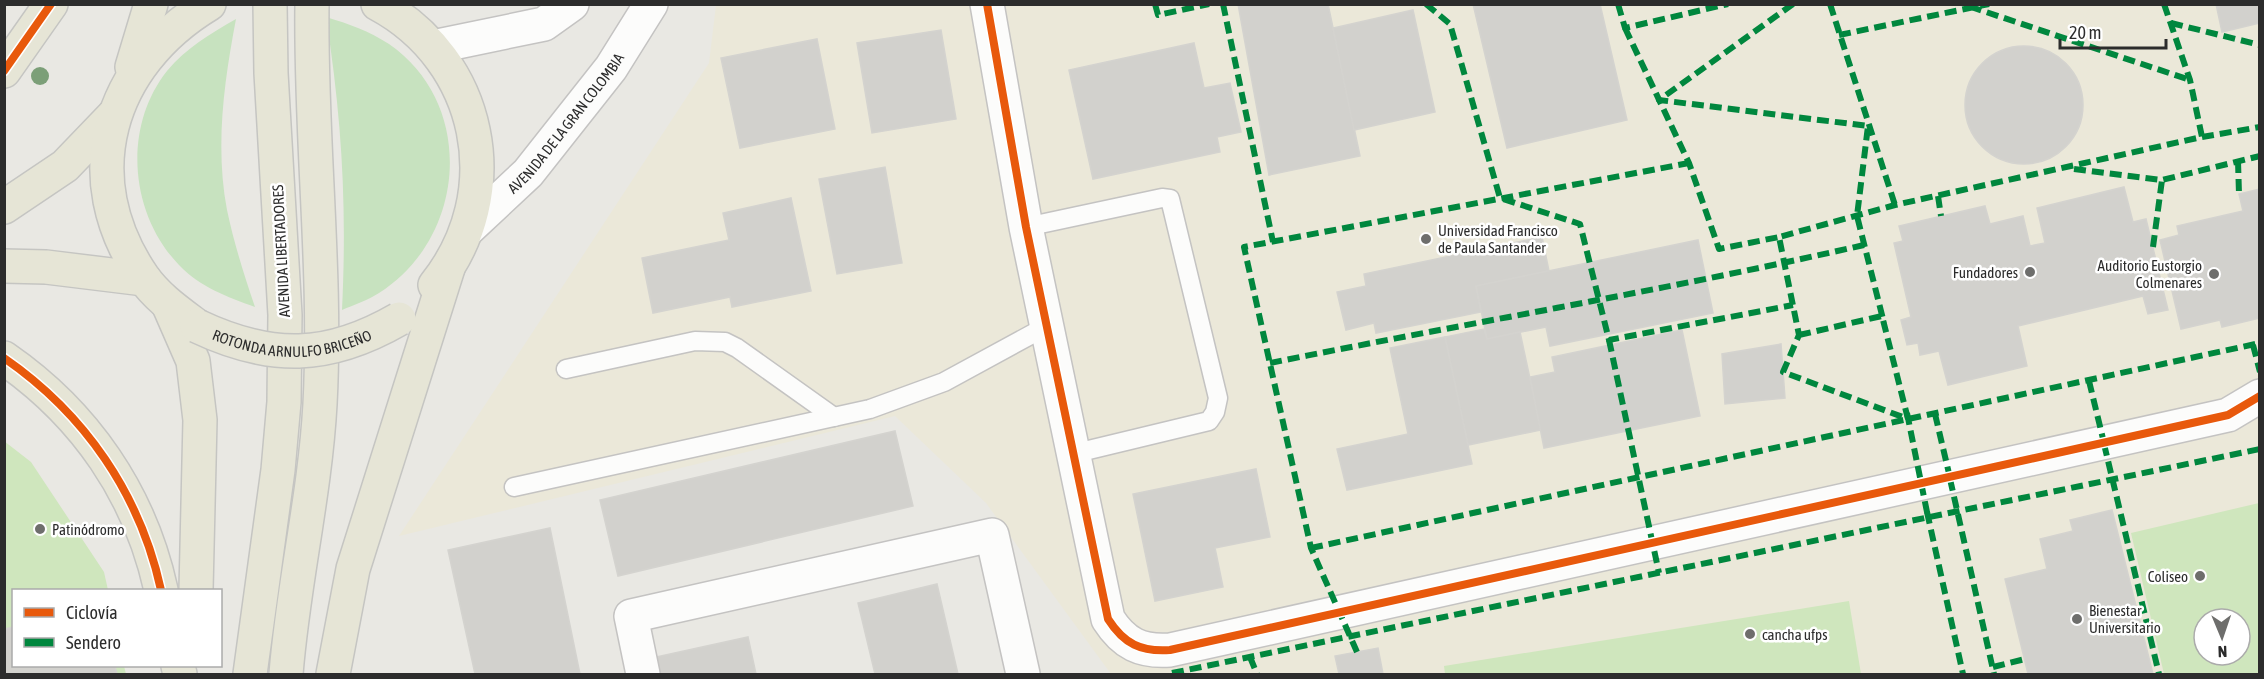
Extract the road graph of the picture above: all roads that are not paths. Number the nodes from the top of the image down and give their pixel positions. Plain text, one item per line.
1 (51, 4) edge
2 (151, 4) edge
3 (209, 4) edge
4 (270, 4) edge
5 (312, 4) edge
6 (572, 4) edge
7 (651, 4) edge
8 (987, 4) edge
9 (379, 5) edge
10 (419, 27) edge
11 (4, 71) edge
12 (121, 100) junction
13 (4, 207) edge
14 (1026, 227) junction
15 (467, 230) junction
16 (4, 266) edge
17 (448, 268) junction
18 (144, 279) junction
19 (168, 304) junction
20 (1047, 326) junction
21 (4, 358) edge
22 (566, 369) dead end
23 (2259, 396) edge
24 (2228, 415) junction
25 (834, 417) junction
26 (2259, 422) edge
27 (1072, 454) junction
28 (514, 487) dead end
29 (160, 589) edge
30 (196, 589) edge
31 (250, 675) edge
32 (286, 675) edge
33 (333, 675) edge
34 (643, 675) edge
35 (1023, 675) edge

1 - 11 main road
2 - 12 main road
3 - 12 main road, ROTONDA ARNULFO BRICEÑO
4 - 31 main road, AVENIDA LIBERTADORES
5 - 32 main road
6 - 10 street
7 - 15 street, AVENIDA DE LA GRAN COLOMBIA
8 - 14 street
9 - 10 main road, ROTONDA ARNULFO BRICEÑO
10 - 15 main road, ROTONDA ARNULFO BRICEÑO
12 - 13 main road
12 - 18 main road, ROTONDA ARNULFO BRICEÑO
14 - 20 street
14 - 27 lane
15 - 17 main road, ROTONDA ARNULFO BRICEÑO
16 - 18 main road
17 - 19 main road, ROTONDA ARNULFO BRICEÑO, bridge
17 - 33 main road
18 - 19 main road, ROTONDA ARNULFO BRICEÑO
19 - 30 main road
20 - 25 lane
20 - 27 street
21 - 29 main road
22 - 25 lane
23 - 24 street
24 - 26 street
24 - 27 street
25 - 28 lane
34 - 35 street

